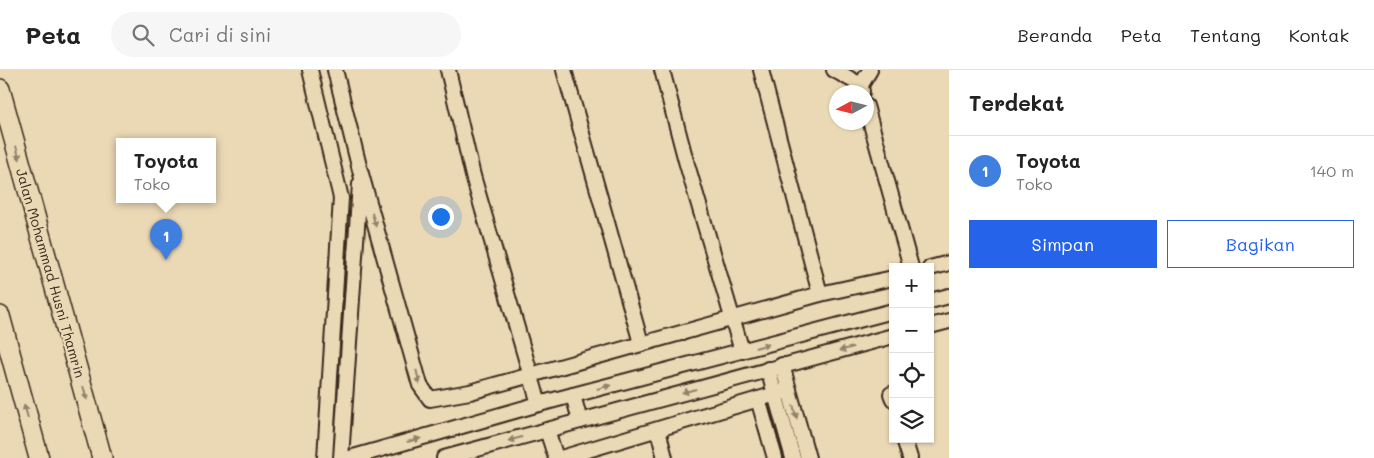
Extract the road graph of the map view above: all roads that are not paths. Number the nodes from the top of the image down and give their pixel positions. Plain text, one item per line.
1 (310, 70) edge
2 (335, 70) edge
3 (448, 70) edge
4 (564, 70) edge
5 (662, 70) edge
6 (761, 70) edge
7 (834, 70) edge
8 (870, 70) edge
9 (856, 85) edge
10 (864, 85) edge
11 (0, 89) edge
12 (873, 130) edge
13 (361, 174) junction
14 (910, 263) edge
15 (949, 263) edge
16 (934, 267) edge
17 (889, 279) edge
18 (820, 294) junction
19 (949, 296) edge
20 (934, 300) edge
21 (889, 312) edge
22 (0, 316) edge
23 (732, 318) junction
24 (866, 318) junction
25 (949, 321) edge
26 (934, 325) edge
27 (889, 337) edge
28 (872, 342) junction
29 (642, 343) junction
30 (742, 351) junction
31 (782, 366) junction
32 (768, 369) junction
33 (531, 375) junction
34 (783, 392) junction
35 (573, 395) junction
36 (758, 399) junction
37 (539, 404) junction
38 (580, 421) junction
39 (547, 430) junction
40 (658, 430) junction
41 (905, 443) edge
42 (39, 458) edge
43 (102, 458) edge
44 (325, 458) edge
45 (341, 458) edge
46 (350, 458) edge
47 (444, 458) edge
48 (556, 458) edge
49 (561, 458) edge
50 (665, 458) edge
51 (775, 458) edge
52 (794, 458) edge
53 (808, 458) edge
54 (910, 458) edge

1 - 44 street
2 - 13 street
3 - 33 street
4 - 29 street
5 - 23 street
6 - 18 street
7 - 9 street
8 - 10 street
11 -> 43 street, Jalan Mohammad Husni Thamrin
12 - 14 street
13 -> 33 street
13 - 45 street
15 - 16 street
17 - 18 street
18 - 23 street
19 - 20 street
21 - 24 street
42 -> 22 street
23 - 29 street
23 - 30 street
24 - 28 street
30 -> 24 street
25 - 26 street
27 - 28 street
28 -> 31 street
29 - 33 street
35 -> 30 street
31 - 32 street
31 - 34 street
32 - 34 street
32 -> 38 street
33 - 37 street
34 - 36 street
34 - 52 street
34 -> 53 street
35 - 37 street
35 - 38 street
36 - 40 street
36 - 51 street
46 -> 37 street
38 - 39 street
39 -> 47 street
39 - 48 street
40 - 49 street
40 - 50 street
41 - 54 street

